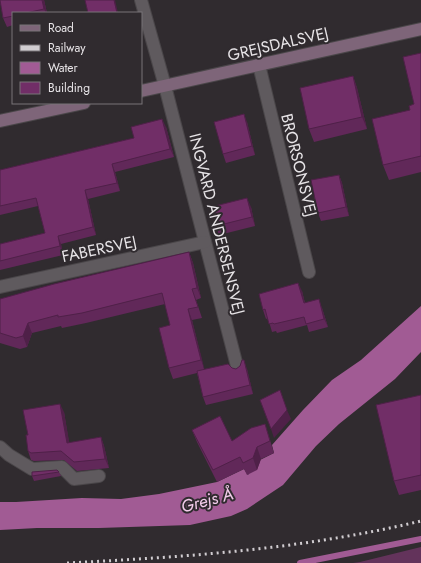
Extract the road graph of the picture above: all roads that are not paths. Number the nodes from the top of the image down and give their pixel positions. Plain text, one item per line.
1 (141, 0) edge
2 (421, 29) edge
3 (259, 65) junction
4 (165, 86) junction
5 (142, 91) edge
6 (79, 104) edge
7 (0, 120) edge
8 (205, 242) junction
9 (309, 272) dead end
10 (0, 287) edge
11 (238, 370) edge
12 (0, 447) edge
13 (99, 476) dead end

1 - 4 street, INGVARD ANDERSENSVEJ
2 - 3 street, GREJSDALSVEJ
3 - 4 street, GREJSDALSVEJ
3 - 9 street, BRORSONSVEJ
4 - 5 street, GREJSDALSVEJ
4 - 8 street, INGVARD ANDERSENSVEJ
6 - 7 street
8 - 10 street, FABERSVEJ
8 - 11 street, INGVARD ANDERSENSVEJ
12 - 13 street

